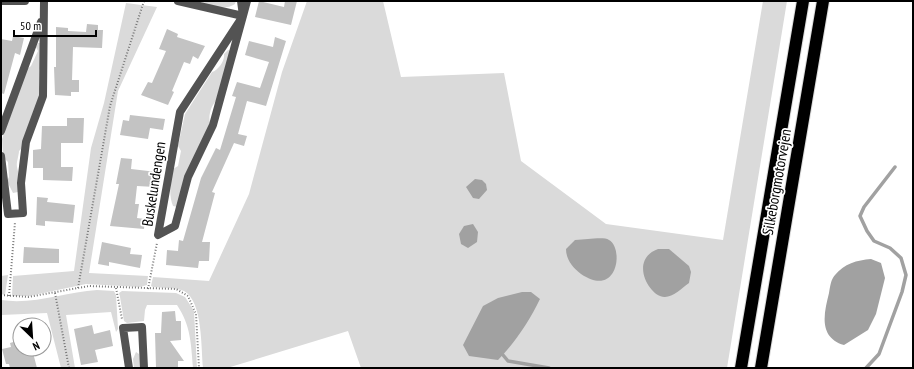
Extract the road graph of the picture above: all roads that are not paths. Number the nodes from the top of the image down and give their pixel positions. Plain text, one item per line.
1 (2, 1) edge
2 (25, 1) edge
3 (44, 1) edge
4 (178, 1) edge
5 (241, 1) edge
6 (247, 1) edge
7 (802, 1) edge
8 (823, 1) edge
9 (44, 16) junction
10 (243, 16) junction
11 (1, 131) edge
12 (1, 156) edge
13 (129, 368) edge
14 (144, 368) edge
15 (741, 368) edge
16 (761, 368) edge

1 - 2 street
3 - 9 street
4 - 10 street
5 - 10 street, Buskelundengen
6 - 10 street, Buskelundengen
7 - 15 highway, Silkeborgmotorvejen
8 - 16 highway, Silkeborgmotorvejen
9 - 11 street
9 - 12 street
10 - 10 street, Buskelundengen
13 - 14 street

